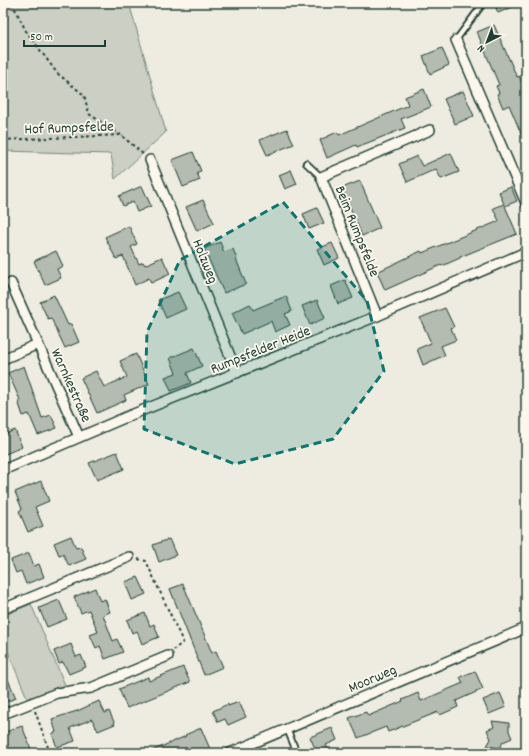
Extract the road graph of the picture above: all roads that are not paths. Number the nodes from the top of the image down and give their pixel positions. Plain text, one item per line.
1 (482, 5) dead end
2 (456, 40) joint
3 (430, 130) dead end
4 (150, 160) road end
5 (306, 163) dead end
6 (322, 177) junction
7 (526, 203) edge
8 (526, 252) edge
9 (12, 283) dead end
10 (377, 316) junction
11 (38, 344) junction
12 (3, 359) edge
13 (237, 373) junction
14 (79, 437) junction
15 (3, 470) edge
16 (129, 557) road end
17 (3, 609) edge
18 (526, 628) edge
19 (168, 656) road end
20 (3, 714) edge
21 (287, 728) junction
22 (526, 750) edge
23 (230, 753) edge
24 (297, 753) edge
25 (520, 753) edge

1 - 2 lane
2 - 7 street
3 - 6 street, Beim Rumpsfelde
4 - 13 street, Holzweg
5 - 6 lane
6 - 10 street, Beim Rumpsfelde
8 - 10 street, Rumpsfelder Heide
9 - 11 street, Warnkestraße
10 - 13 street, Rumpsfelder Heide
11 - 12 street, Warnkestraße
11 - 14 street, Warnkestraße
13 - 14 street, Rumpsfelder Heide
14 - 15 street, Rumpsfelder Heide
16 - 17 street
18 - 21 street, Moorweg
19 - 20 street
21 - 23 street, Moorweg
21 - 24 lane
22 - 25 lane

